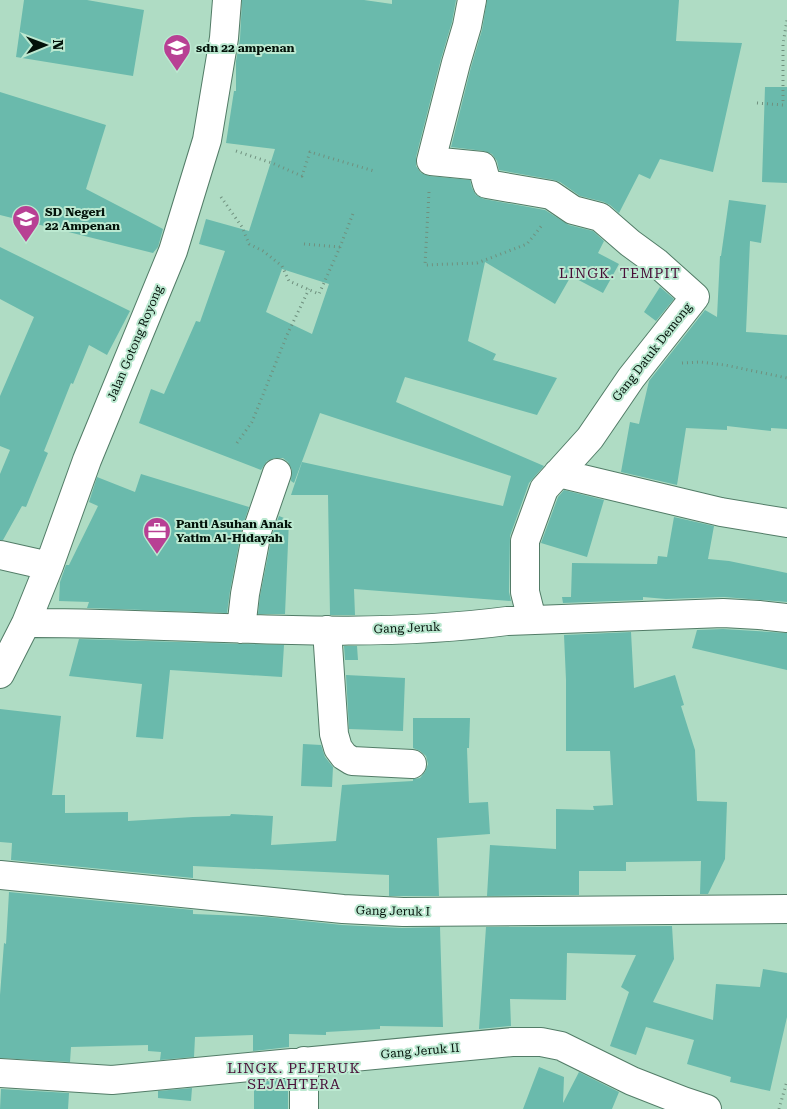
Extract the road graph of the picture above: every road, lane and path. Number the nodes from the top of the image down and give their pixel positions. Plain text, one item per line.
1 (228, 0) edge
2 (472, 0) edge
3 (787, 20) edge
4 (757, 103) dead end
5 (207, 140) junction
6 (431, 161) junction
7 (374, 171) dead end
8 (192, 188) junction
9 (560, 202) junction
10 (354, 211) dead end
11 (304, 244) dead end
12 (340, 247) junction
13 (309, 290) junction
14 (650, 352) junction
15 (787, 378) edge
16 (238, 443) dead end
17 (278, 473) dead end
18 (558, 473) junction
19 (787, 522) edge
20 (0, 555) edge
21 (48, 566) junction
22 (787, 618) edge
23 (532, 620) junction
24 (26, 623) junction
25 (241, 629) junction
26 (327, 630) junction
27 (0, 674) edge
28 (412, 764) dead end
29 (0, 875) edge
30 (787, 910) edge
31 (304, 1061) junction
32 (0, 1073) edge
33 (787, 1082) edge
34 (304, 1109) edge
35 (707, 1109) edge
36 (779, 1109) edge

1 - 5 street, Jalan Gotong Royong
2 - 6 street
3 - 4 path
5 - 7 path
5 - 8 street, Jalan Gotong Royong
6 - 9 street, Gang Datuk Demong
6 - 9 path
8 - 13 path
8 - 21 street, Jalan Gotong Royong
9 - 14 street, Gang Datuk Demong
10 - 12 path
11 - 12 path
12 - 13 path
13 - 16 path
14 - 15 path
14 - 18 street, Gang Datuk Demong
17 - 25 street
18 - 19 street
18 - 23 street, Gang Datuk Demong
20 - 21 street
21 - 24 street, Jalan Gotong Royong
22 - 23 street, Gang Jeruk
23 - 26 street, Gang Jeruk
24 - 25 street, Gang Jeruk
24 - 27 street, Jalan Gotong Royong
25 - 26 street, Gang Jeruk
26 - 28 street
29 - 30 street, Gang Jeruk I
31 - 32 street, Gang Jeruk II
31 - 34 street
31 - 35 street, Gang Jeruk II
33 - 36 path

